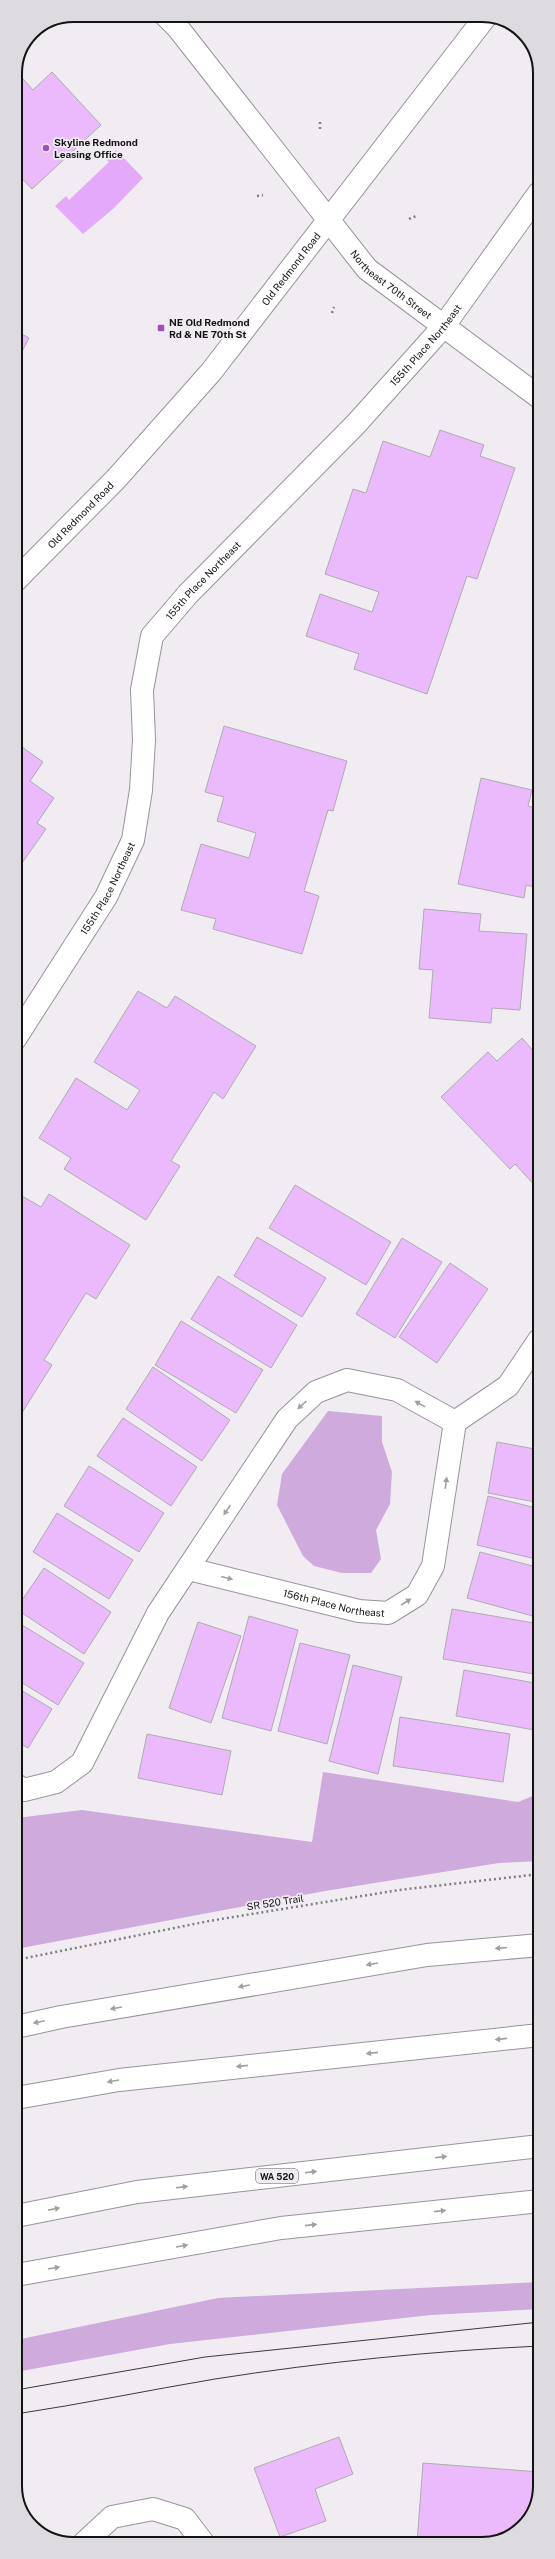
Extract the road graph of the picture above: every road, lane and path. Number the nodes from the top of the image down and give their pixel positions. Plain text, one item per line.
1 (172, 22) edge
2 (482, 22) edge
3 (320, 121) dead end
4 (320, 129) dead end
5 (263, 195) dead end
6 (257, 196) dead end
7 (533, 202) edge
8 (416, 216) dead end
9 (409, 219) dead end
10 (330, 220) junction
11 (334, 307) dead end
12 (332, 313) dead end
13 (443, 327) junction
14 (533, 393) edge
15 (22, 574) edge
16 (22, 1028) edge
17 (533, 1352) edge
18 (454, 1422) junction
19 (189, 1569) junction
20 (22, 1787) edge
21 (533, 1875) edge
22 (533, 1946) edge
23 (22, 1959) edge
24 (22, 2026) edge
25 (533, 2036) edge
26 (22, 2097) edge
27 (533, 2147) edge
28 (533, 2202) edge
29 (22, 2215) edge
30 (22, 2274) edge
31 (91, 2537) edge
32 (199, 2537) edge

1 - 10 main road, Northeast 70th Street
2 - 10 main road, Old Redmond Road
3 - 4 path
5 - 6 path
7 - 13 main road, 155th Place Northeast
8 - 9 path
10 - 13 main road, Northeast 70th Street
10 - 15 main road, Old Redmond Road
11 - 12 path
13 - 14 main road, Northeast 70th Street
13 - 16 main road, 155th Place Northeast
17 - 18 main road
18 -> 19 main road
19 -> 18 main road, 156th Place Northeast
19 - 20 main road
21 - 23 path, SR 520 Trail
22 -> 24 main road
25 -> 26 main road
29 -> 27 main road, WA 520
30 -> 28 main road
31 - 32 main road

